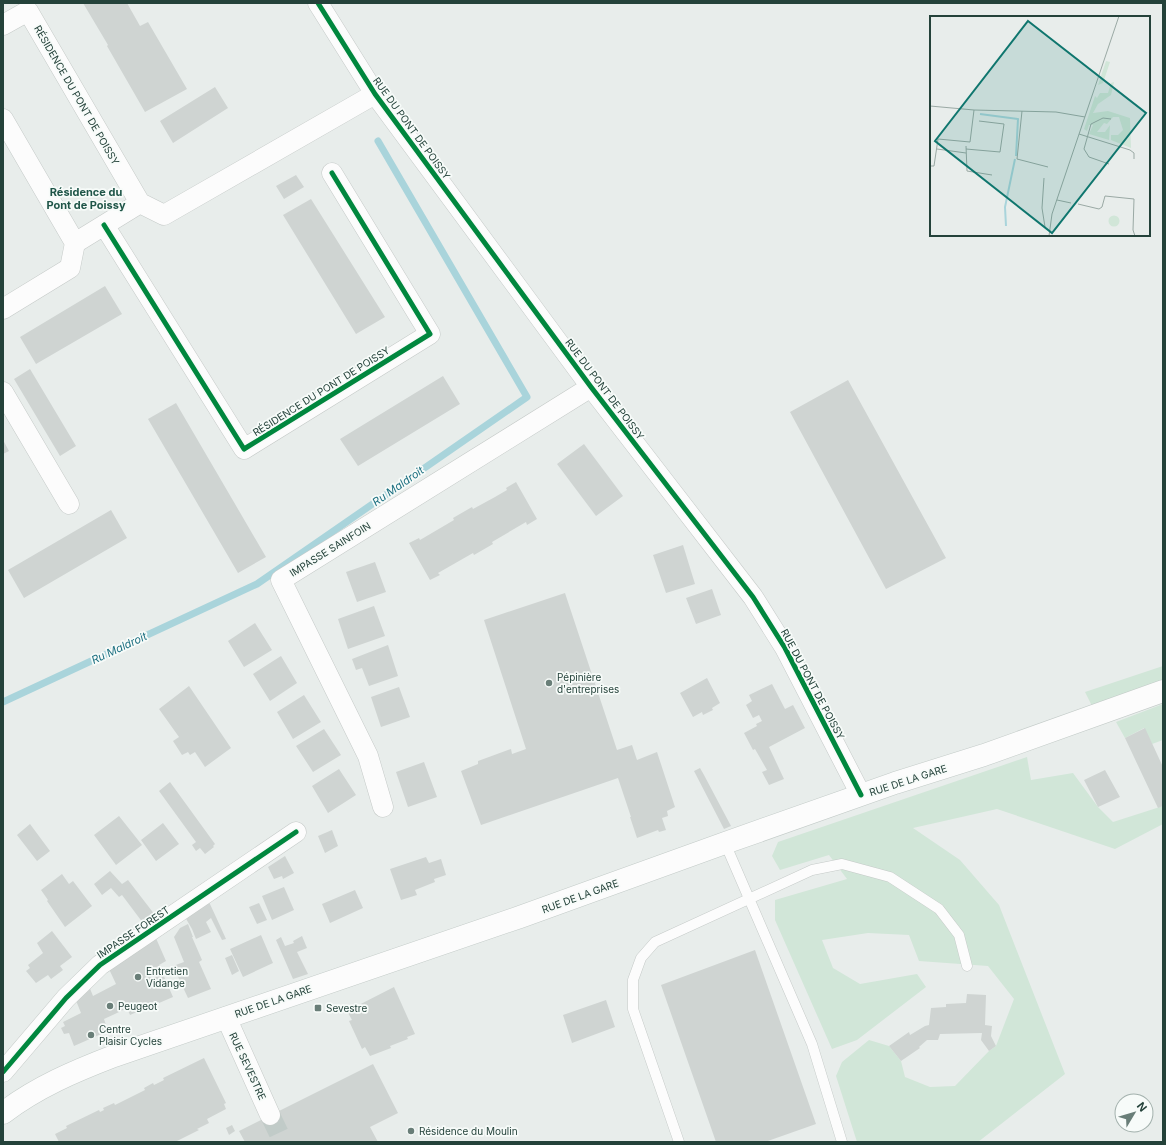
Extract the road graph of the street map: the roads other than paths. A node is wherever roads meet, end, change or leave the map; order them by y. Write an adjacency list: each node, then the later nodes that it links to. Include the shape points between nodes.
1 (318, 3): 3 (street, RUE DU PONT DE POISSY)
2 (3, 25): 6 (street, RÉSIDENCE DU PONT DE POISSY, via 28,11)
3 (375, 94): 6 (street, via 164,215); 10 (street, RUE DU PONT DE POISSY)
4 (3, 119): 8 (street)
5 (332, 173): 7 (street, RÉSIDENCE DU PONT DE POISSY, via 430,334 244,449)
6 (140, 203): 7 (street)
7 (104, 225): 8 (street)
8 (75, 243): 9 (street, via 70,268)
9 (3, 309)
10 (591, 387): 14 (street, RUE DU PONT DE POISSY, via 753,597 785,648); 15 (street, IMPASSE SAINFOIN, via 281,580 368,756)
11 (3, 392): 12 (street)
12 (69, 504)
13 (1163, 691): 14 (main road, RUE DE LA GARE)
14 (861, 795): 17 (main road, RUE DE LA GARE)
15 (383, 807)
16 (296, 832): 21 (street, IMPASSE FOREST, via 100,965 66,998)
17 (725, 842): 18 (lane); 20 (main road, RUE DE LA GARE, via 520,917)
18 (749, 899): 19 (lane, via 812,870 842,864 890,877 939,909 959,935); 24 (lane, via 655,942 641,958 633,980 633,1009); 25 (lane, via 812,1044)
19 (967, 966)
20 (226, 1018): 22 (main road, RUE DE LA GARE, via 97,1062 54,1081 21,1099); 23 (street, RUE SEVESTRE)
21 (3, 1072)
22 (3, 1113)
23 (270, 1115)
24 (679, 1142)
25 (842, 1142)

